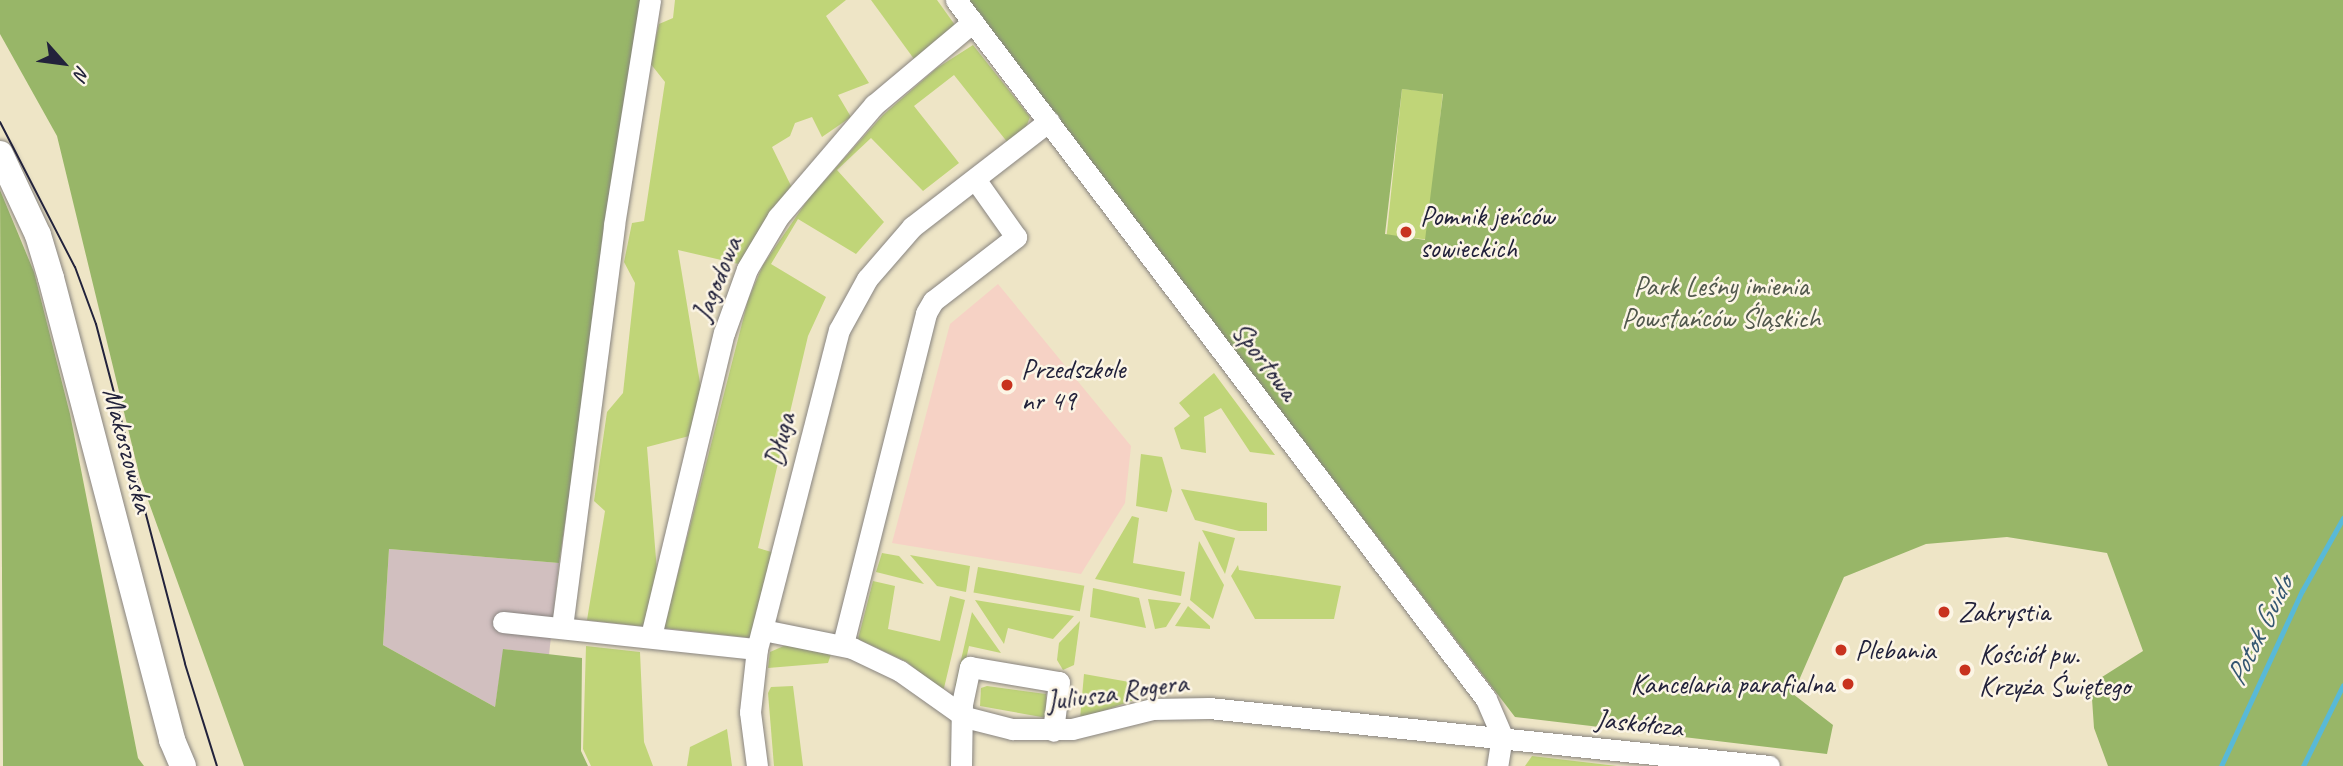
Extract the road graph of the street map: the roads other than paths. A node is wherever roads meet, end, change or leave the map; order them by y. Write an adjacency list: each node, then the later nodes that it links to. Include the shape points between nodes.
1 (650, 0): 8 (street, via 614,225)
2 (956, 0): 3 (street, Sportowa)
3 (974, 22): 4 (street, Sportowa); 9 (street, Jagodowa, via 874,105 778,218 747,269 724,332)
4 (1049, 121): 6 (street, Długa); 14 (street, Sportowa, via 1486,699)
5 (0, 154): 15 (main road, Makoszowska, via 38,235 51,278 172,740)
6 (975, 179): 10 (street, Długa, via 896,244 867,279 838,330); 11 (street, via 1016,237 933,300 926,313)
7 (503, 622): 8 (street, Juliusza Rogera)
8 (562, 627): 9 (street, Juliusza Rogera)
9 (651, 636): 10 (street, Juliusza Rogera)
10 (760, 640): 11 (street, Juliusza Rogera); 16 (street, Długa, via 750,712)
11 (843, 644): 12 (street, Juliusza Rogera, via 900,671)
12 (964, 717): 13 (street, Juliusza Rogera, via 1012,729); 13 (street, via 962,704 970,667 1059,682); 17 (street)
13 (1054, 731): 14 (street, Juliusza Rogera, via 1181,707)
14 (1502, 736): 18 (street); 19 (street, Jaskółcza)
15 (183, 766)
16 (757, 766)
17 (961, 766)
18 (1497, 766)
19 (1769, 766)

